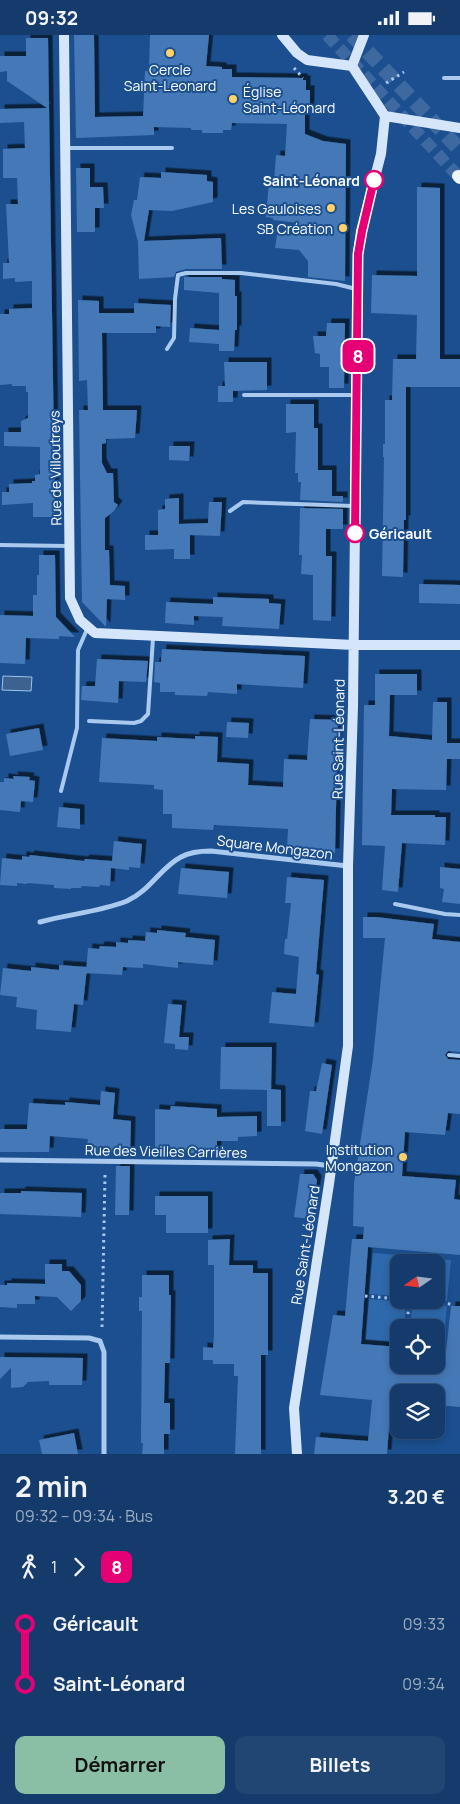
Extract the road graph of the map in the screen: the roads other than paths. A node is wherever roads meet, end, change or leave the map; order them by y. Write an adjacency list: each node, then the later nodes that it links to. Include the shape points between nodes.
1 (64, 35): 9 (street, Rue de Villoutreys)
2 (282, 35): 4 (street, via 307,60)
3 (364, 35): 4 (street)
4 (352, 66): 7 (street)
5 (444, 78): 6 (lane)
6 (460, 78)
7 (386, 116): 8 (street); 11 (street, Rue Saint-Léonard, via 381,154 360,242)
8 (460, 128)
9 (66, 148): 10 (lane); 18 (street, Rue de Villoutreys)
10 (172, 148)
11 (358, 289): 12 (lane, via 241,273 178,275 174,338); 14 (street, Rue Saint-Léonard)
12 (167, 349)
13 (244, 395): 14 (lane)
14 (358, 395): 15 (street, Rue Saint-Léonard)
15 (356, 506): 16 (lane, via 244,502); 21 (street, Rue Saint-Léonard)
16 (230, 511)
17 (0, 545): 18 (lane)
18 (70, 546): 19 (street, Rue de Villoutreys, via 70,598 80,620)
19 (88, 627): 20 (street, via 95,633); 24 (lane, via 78,650 77,727)
20 (153, 635): 21 (street); 23 (lane, via 148,714 134,723)
21 (354, 645): 22 (street); 25 (street, Rue Saint-Léonard)
22 (460, 645)
23 (89, 721)
24 (61, 791)
25 (348, 866): 28 (street, Square Mongazon, via 200,851 181,857 142,893 128,900 101,910); 32 (street, Rue Saint-Léonard, via 348,1045)
26 (395, 904): 27 (lane)
27 (460, 915)
28 (40, 922)
29 (448, 1055): 30 (lane)
30 (460, 1056)
31 (0, 1160): 32 (street, Rue des Vieilles Carrières)
32 (331, 1166): 35 (street, Rue Saint-Léonard, via 294,1408)
33 (0, 1337): 34 (street, via 89,1337 100,1341 104,1352)
34 (104, 1454)
35 (297, 1454)

